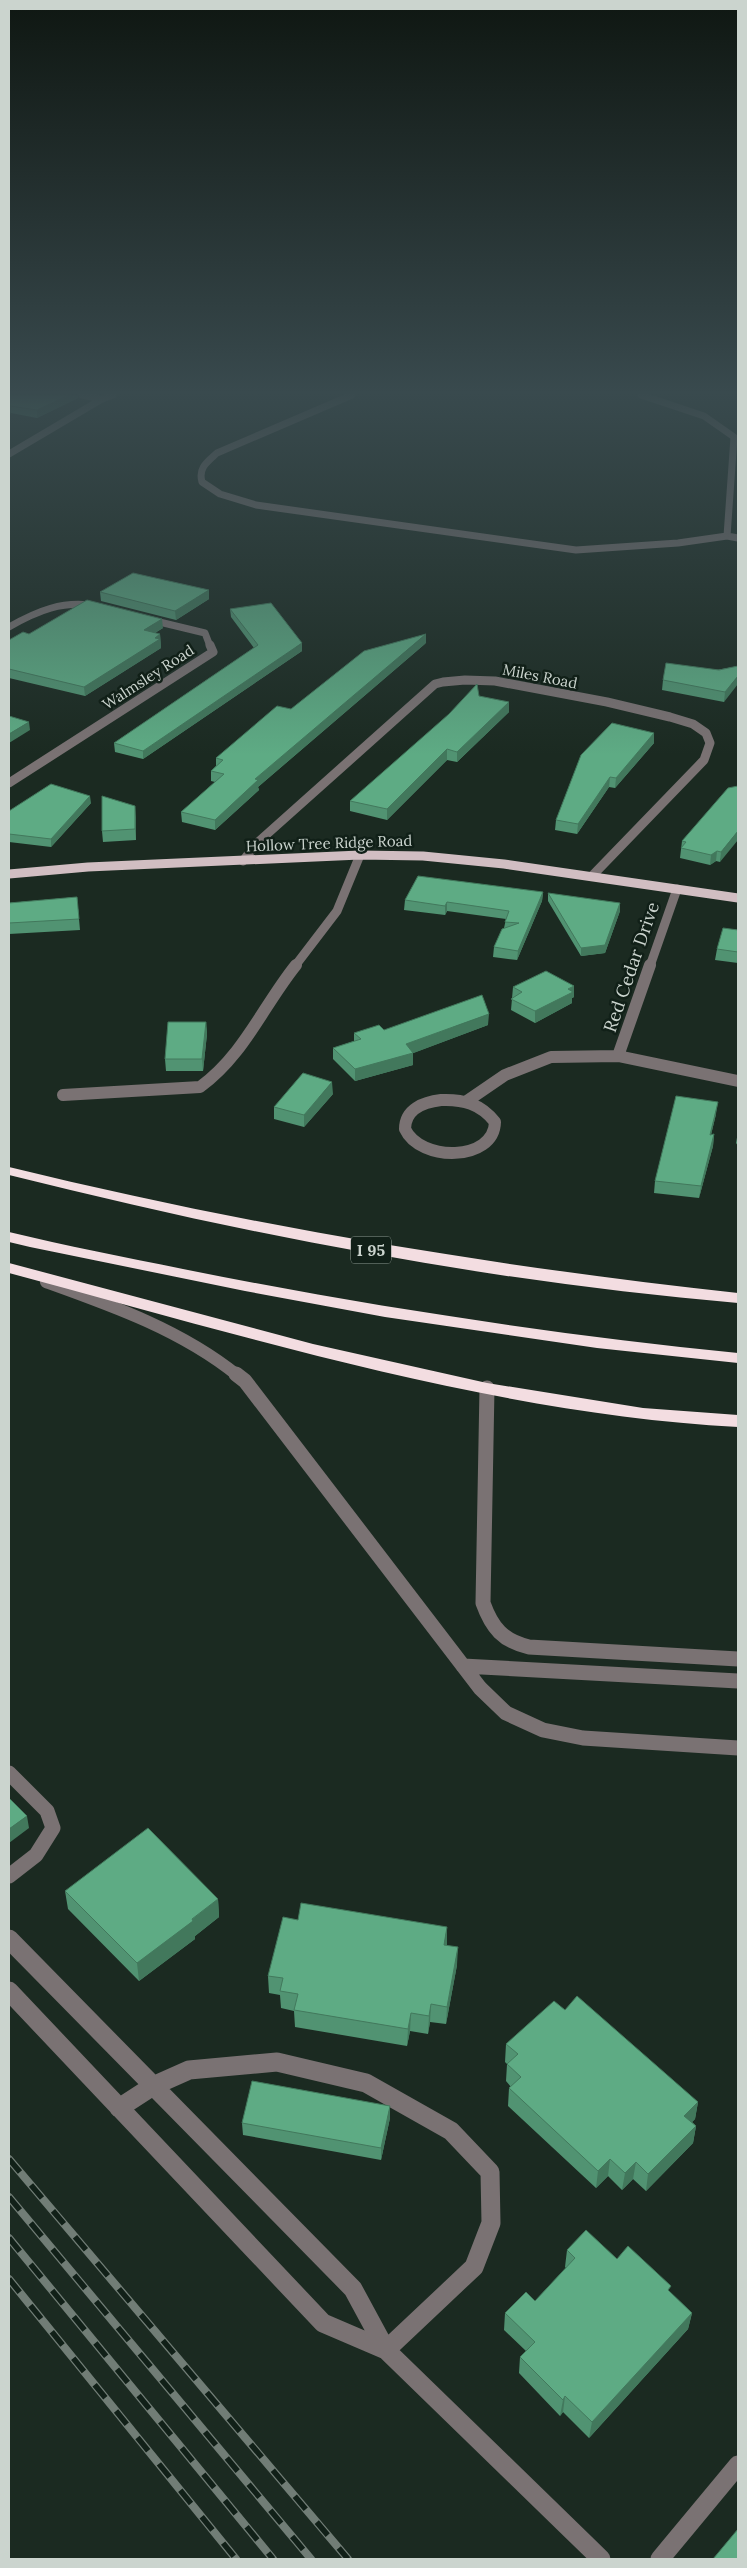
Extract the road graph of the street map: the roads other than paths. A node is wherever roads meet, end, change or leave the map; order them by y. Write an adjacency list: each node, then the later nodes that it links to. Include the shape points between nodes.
1 (326, 515): 3 (street, via 576,550)
2 (728, 515): 3 (street)
3 (727, 536): 4 (street)
4 (738, 538)
5 (104, 608): 7 (street, via 85,603 43,608)
6 (141, 617): 8 (street, Walmsley Road, via 205,633 214,652)
7 (9, 627)
8 (9, 783)
9 (360, 855): 10 (main road, Hollow Tree Ridge Road); 12 (main road, Hollow Tree Ridge Road, via 423,856); 17 (street, via 334,917 288,976 237,1053 216,1077 200,1087)
10 (243, 861): 11 (main road, Hollow Tree Ridge Road, via 88,867); 12 (street, Miles Road, via 256,844 435,684 472,679 657,712 688,722 705,732 710,743 704,760)
11 (9, 874)
12 (592, 876): 13 (main road, Hollow Tree Ridge Road)
13 (677, 889): 14 (main road, Hollow Tree Ridge Road); 15 (street, Red Cedar Drive)
14 (738, 898)
15 (618, 1056): 16 (street, Red Cedar Drive); 18 (street, Red Cedar Drive, via 551,1057 505,1075)
16 (738, 1081)
17 (63, 1095)
18 (467, 1101): 18 (street, via 492,1114 496,1129 488,1143 459,1153 442,1153 425,1149 405,1132 404,1122 419,1105 433,1100)
19 (9, 1171): 22 (highway, I 95, via 159,1208 342,1245 536,1275)
20 (9, 1237): 23 (highway, via 68,1252 359,1308 564,1339)
21 (9, 1268): 24 (highway, via 312,1349); 27 (street, via 124,1310 172,1332 206,1351 245,1381)
22 (738, 1298)
23 (738, 1358)
24 (488, 1388): 25 (highway, via 643,1414); 26 (street, via 483,1602 494,1630 505,1640 529,1647)
25 (738, 1421)
26 (738, 1659)
27 (463, 1666): 28 (street); 29 (street, via 492,1702 506,1713 543,1730 584,1738)
28 (738, 1681)
29 (738, 1748)
30 (9, 1773): 31 (street, via 47,1811 53,1828 36,1854)
31 (9, 1876)
32 (9, 1939): 34 (street)
33 (9, 1991): 35 (street)
34 (153, 2086): 35 (street); 36 (street, via 354,2289); 36 (street, via 189,2070 277,2062 366,2083 452,2131 490,2172 491,2223 474,2267)
35 (119, 2108): 36 (street, via 323,2323)
36 (386, 2350): 38 (street)
37 (738, 2465): 39 (street)
38 (601, 2559)
39 (660, 2559)

